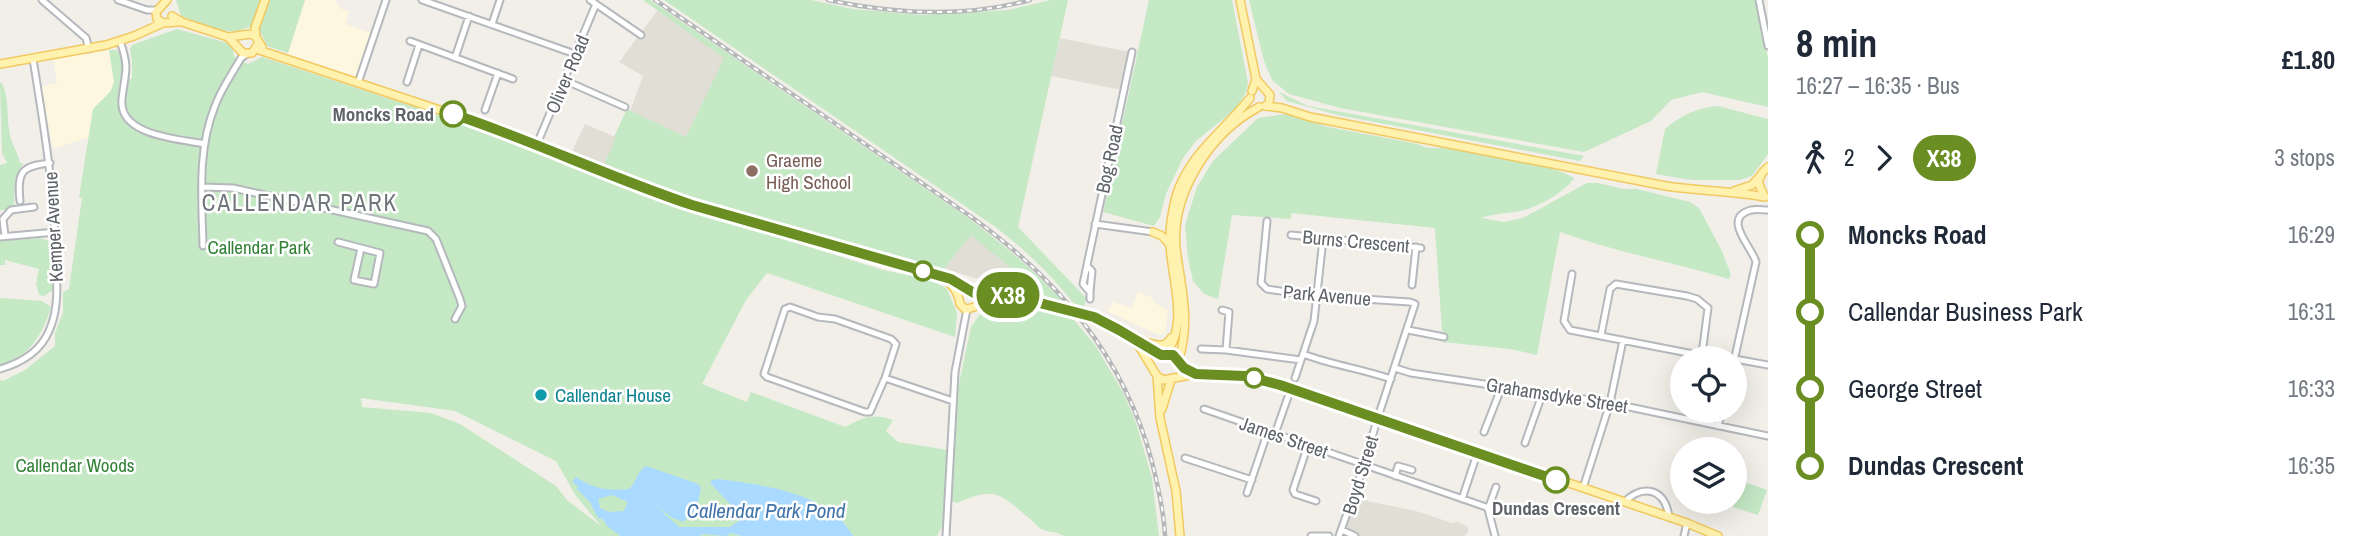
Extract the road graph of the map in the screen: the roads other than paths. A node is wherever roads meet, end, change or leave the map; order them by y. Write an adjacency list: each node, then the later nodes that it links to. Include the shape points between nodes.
1 (42, 0): 23 (street, via 86,38)
2 (118, 0): 13 (street)
3 (265, 0): 18 (main road)
4 (386, 0): 35 (street)
5 (422, 0): 12 (street)
6 (450, 0): 12 (street)
7 (500, 0): 15 (street)
8 (590, 0): 11 (street)
9 (1240, 0): 32 (main road)
10 (1759, 0): 22 (street)
11 (596, 4): 16 (street); 26 (street, Oliver Road)
12 (447, 9): 14 (street)
13 (163, 14): 17 (main road); 19 (main road)
14 (469, 16): 15 (street); 27 (street)
15 (492, 24): 26 (street)
16 (641, 36)
17 (228, 37): 18 (main road); 24 (main road)
18 (253, 38): 24 (main road); 24 (main road); 35 (main road, via 268,52)
19 (120, 41): 23 (main road); 41 (street, via 128,69 122,107 129,121 140,130)
20 (410, 41): 21 (street)
21 (419, 45): 27 (street); 34 (street)
22 (1768, 46)
23 (89, 49): 28 (main road)
24 (242, 52): 41 (street, via 215,106)
25 (1132, 52): 53 (street, Bog Road)
26 (575, 54): 33 (street, Oliver Road)
27 (455, 58): 30 (street)
28 (33, 59): 29 (main road); 43 (street, Kemper Avenue)
29 (0, 63)
30 (498, 73): 31 (street); 40 (street)
31 (513, 79)
32 (1256, 79): 36 (main road); 37 (main road)
33 (564, 80): 39 (street); 42 (street, Oliver Road)
34 (407, 82)
35 (358, 83): 42 (main road)
36 (1263, 88): 37 (main road); 38 (main road, via 1269,92)
37 (1251, 95): 38 (main road, via 1253,104); 54 (main road, via 1193,161 1179,189)
38 (1265, 104): 47 (main road, via 1310,117 1666,186); 88 (main road, via 1225,134 1202,159 1182,199 1176,225 1186,310)
39 (625, 107)
40 (485, 110)
41 (205, 144): 46 (street)
42 (537, 144): 65 (main road, via 661,195)
43 (50, 163): 49 (street, via 26,168 19,179); 55 (street, Kemper Avenue)
44 (1768, 167): 45 (main road)
45 (1760, 176): 47 (main road, via 1752,185); 48 (main road, via 1759,187)
46 (202, 187): 61 (street); 76 (street, via 233,188 428,231 436,239 460,299 462,306)
47 (1734, 191): 48 (main road)
48 (1766, 197)
49 (20, 201)
50 (34, 206): 58 (street, via 11,210 3,219)
51 (1768, 210): 83 (street, via 1749,211 1738,223 1756,262)
52 (1267, 221): 69 (street, Park Avenue, via 1261,283 1267,289)
53 (1095, 224): 56 (street); 71 (street, Bog Road, via 1083,284)
54 (1170, 224): 56 (main road); 62 (main road)
55 (56, 232): 58 (street); 93 (street, Kemper Avenue, via 57,302 50,329 28,357)
56 (1153, 232): 62 (main road)
57 (1291, 235): 59 (street, Burns Crescent)
58 (3, 237)
59 (1323, 239): 66 (street, Burns Crescent, via 1418,247); 69 (street)
60 (338, 242): 63 (street)
61 (203, 246)
62 (1170, 246): 84 (main road, via 1177,320)
63 (361, 248): 63 (street, via 354,280 374,284 380,253)
64 (1572, 274): 78 (street, via 1566,326)
65 (939, 275): 67 (main road); 70 (main road)
66 (1412, 285)
67 (972, 292): 68 (main road); 70 (main road); 73 (main road)
68 (1012, 296): 73 (main road); 79 (main road, via 1094,317)
69 (1317, 296): 72 (street, Park Avenue); 89 (street)
70 (960, 297): 74 (main road, via 961,306)
71 (1090, 299)
72 (1415, 304): 77 (street, Boyd Street)
73 (976, 305): 74 (main road)
74 (967, 309): 102 (street)
75 (1222, 310): 87 (street, via 1229,312)
76 (455, 319)
77 (1408, 330): 80 (street); 92 (street, Boyd Street)
78 (1601, 335): 81 (street); 82 (street, via 1610,289 1616,284 1698,299 1708,308)
79 (1131, 337): 84 (main road); 94 (main road)
80 (1444, 337)
81 (1623, 340): 85 (street); 103 (street)
82 (1703, 346)
83 (1738, 346)
84 (1167, 347): 88 (main road, via 1173,355); 94 (main road, via 1156,360)
85 (1670, 348)
86 (1201, 349): 87 (street)
87 (1226, 350): 89 (street)
88 (1181, 355): 95 (main road); 97 (main road, via 1180,372)
89 (1302, 357): 98 (street); 100 (street)
90 (1747, 362): 91 (street)
91 (1768, 365)
92 (1395, 368): 98 (street, Boyd Street); 99 (street, Grahamsdyke Street)
93 (0, 369)
94 (1156, 372): 97 (main road, via 1163,380); 105 (main road)
95 (1196, 374): 97 (main road); 100 (main road, via 1245,376)
96 (885, 378): 96 (street, via 873,409 865,412 767,377 764,372 785,309 835,319 891,339 896,344); 102 (street)
97 (1173, 379): 105 (main road)
98 (1391, 379): 106 (street, Boyd Street)
99 (1502, 386): 101 (street, Grahamsdyke Street); 109 (street)
100 (1290, 391): 106 (main road); 110 (street)
101 (1543, 392): 103 (street, Grahamsdyke Street); 112 (street)
102 (953, 401): 130 (street)
103 (1610, 403): 108 (street, Grahamsdyke Street); 121 (street)
104 (1204, 409): 110 (street, James Street)
105 (1160, 418): 131 (main road, via 1176,491)
106 (1377, 420): 114 (main road); 116 (street, Boyd Street)
107 (1719, 423): 108 (street)
108 (1718, 426): 111 (street, Grahamsdyke Street)
109 (1484, 432)
110 (1272, 433): 113 (street, James Street); 119 (street)
111 (1768, 436)
112 (1525, 443)
113 (1308, 445): 116 (street, James Street); 124 (street, via 1293,486 1295,494)
114 (1476, 455): 121 (main road); 123 (street)
115 (1185, 458): 119 (street)
116 (1364, 465): 118 (street, James Street); 129 (street, Boyd Street)
117 (1412, 470): 118 (street, via 1398,466)
118 (1395, 476): 123 (street, James Street)
119 (1252, 480): 122 (street)
120 (1496, 486): 126 (street)
121 (1583, 488): 125 (main road)
122 (1247, 493)
123 (1462, 499): 126 (street, James Street)
124 (1316, 501)
125 (1624, 502): 127 (main road); 127 (street, via 1639,492 1653,492 1664,500)
126 (1488, 509): 135 (street)
127 (1669, 517): 128 (main road)
128 (1687, 523): 136 (street); 137 (main road)
129 (1341, 533): 134 (street)
130 (946, 536)
131 (1180, 536)
132 (1311, 536): 133 (street)
133 (1329, 536)
134 (1355, 536)
135 (1496, 536)
136 (1684, 536)
137 (1718, 536)

